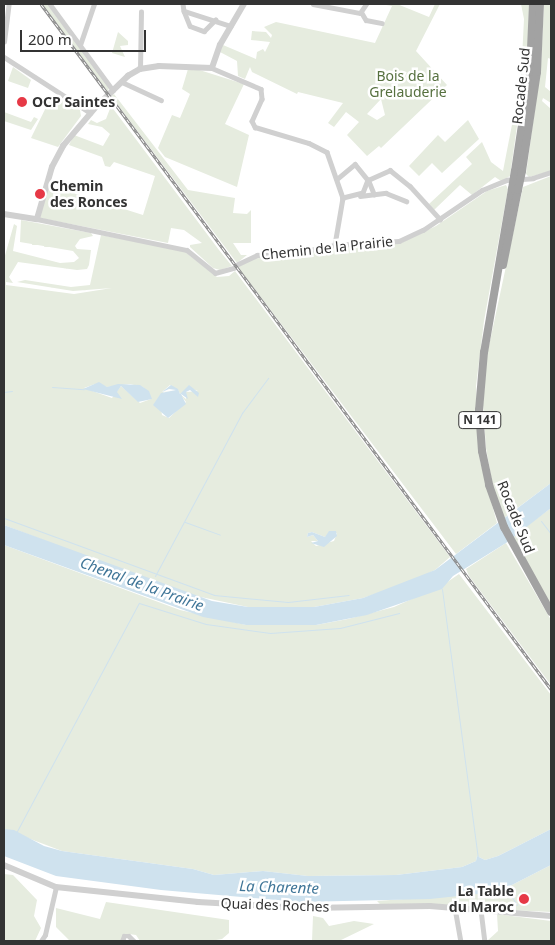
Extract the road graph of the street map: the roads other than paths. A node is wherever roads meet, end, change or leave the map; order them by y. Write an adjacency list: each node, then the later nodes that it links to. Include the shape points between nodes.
1 (10, 4): 16 (street)
2 (50, 4): 17 (street)
3 (94, 4): 17 (street)
4 (183, 4): 10 (street)
5 (244, 4): 15 (street)
6 (313, 4): 12 (street)
7 (366, 4): 12 (street)
8 (533, 4): 25 (highway, Rocade Sud / N 141, via 530,72)
9 (540, 4): 25 (highway, Rocade Sud / N 141, via 537,72)
10 (184, 11): 13 (street); 13 (street, via 190,26 204,31)
11 (140, 12): 20 (street)
12 (362, 13): 14 (street, via 366,20)
13 (215, 20): 15 (street)
14 (382, 23)
15 (231, 26): 19 (street)
16 (4, 42)
17 (80, 45): 22 (street)
18 (4, 56): 24 (street)
19 (212, 68): 20 (street, via 159,66); 27 (street, via 258,87 263,95 253,116 254,127 325,150)
20 (140, 70): 21 (street)
21 (122, 82): 22 (street); 23 (street)
22 (113, 90): 24 (street)
23 (161, 100)
24 (91, 113): 34 (street, via 63,146 52,167)
25 (518, 171): 39 (highway, Rocade Sud / N 141, bridge, via 486,335 480,419 484,466 495,505 514,550)
26 (551, 172): 35 (street, Chemin de la Prairie, via 533,178 507,180 482,190)
27 (337, 179): 28 (street, via 355,164); 31 (street)
28 (368, 180): 29 (street, via 366,190); 30 (street); 35 (street, via 390,170 410,186)
29 (356, 196): 30 (street); 31 (street)
30 (374, 196): 32 (street, via 386,193)
31 (343, 198): 36 (street)
32 (406, 201)
33 (4, 214): 34 (street)
34 (37, 219): 38 (street, via 187,250 215,273)
35 (440, 219): 36 (street, Chemin de la Prairie, via 399,241)
36 (335, 244): 37 (street, Chemin de la Prairie, via 292,253 253,256)
37 (238, 264)
38 (234, 268)
39 (551, 612)
40 (4, 865): 41 (street, Quai des Roches)
41 (56, 887): 42 (street, Quai des Roches, via 306,908); 45 (street)
42 (455, 908): 43 (street, Quai des Roches); 48 (street)
43 (481, 910): 44 (street, Quai des Roches); 49 (street)
44 (551, 916)
45 (41, 941)
46 (122, 941): 47 (street, via 124,936)
47 (134, 941)
48 (461, 941)
49 (485, 941)

